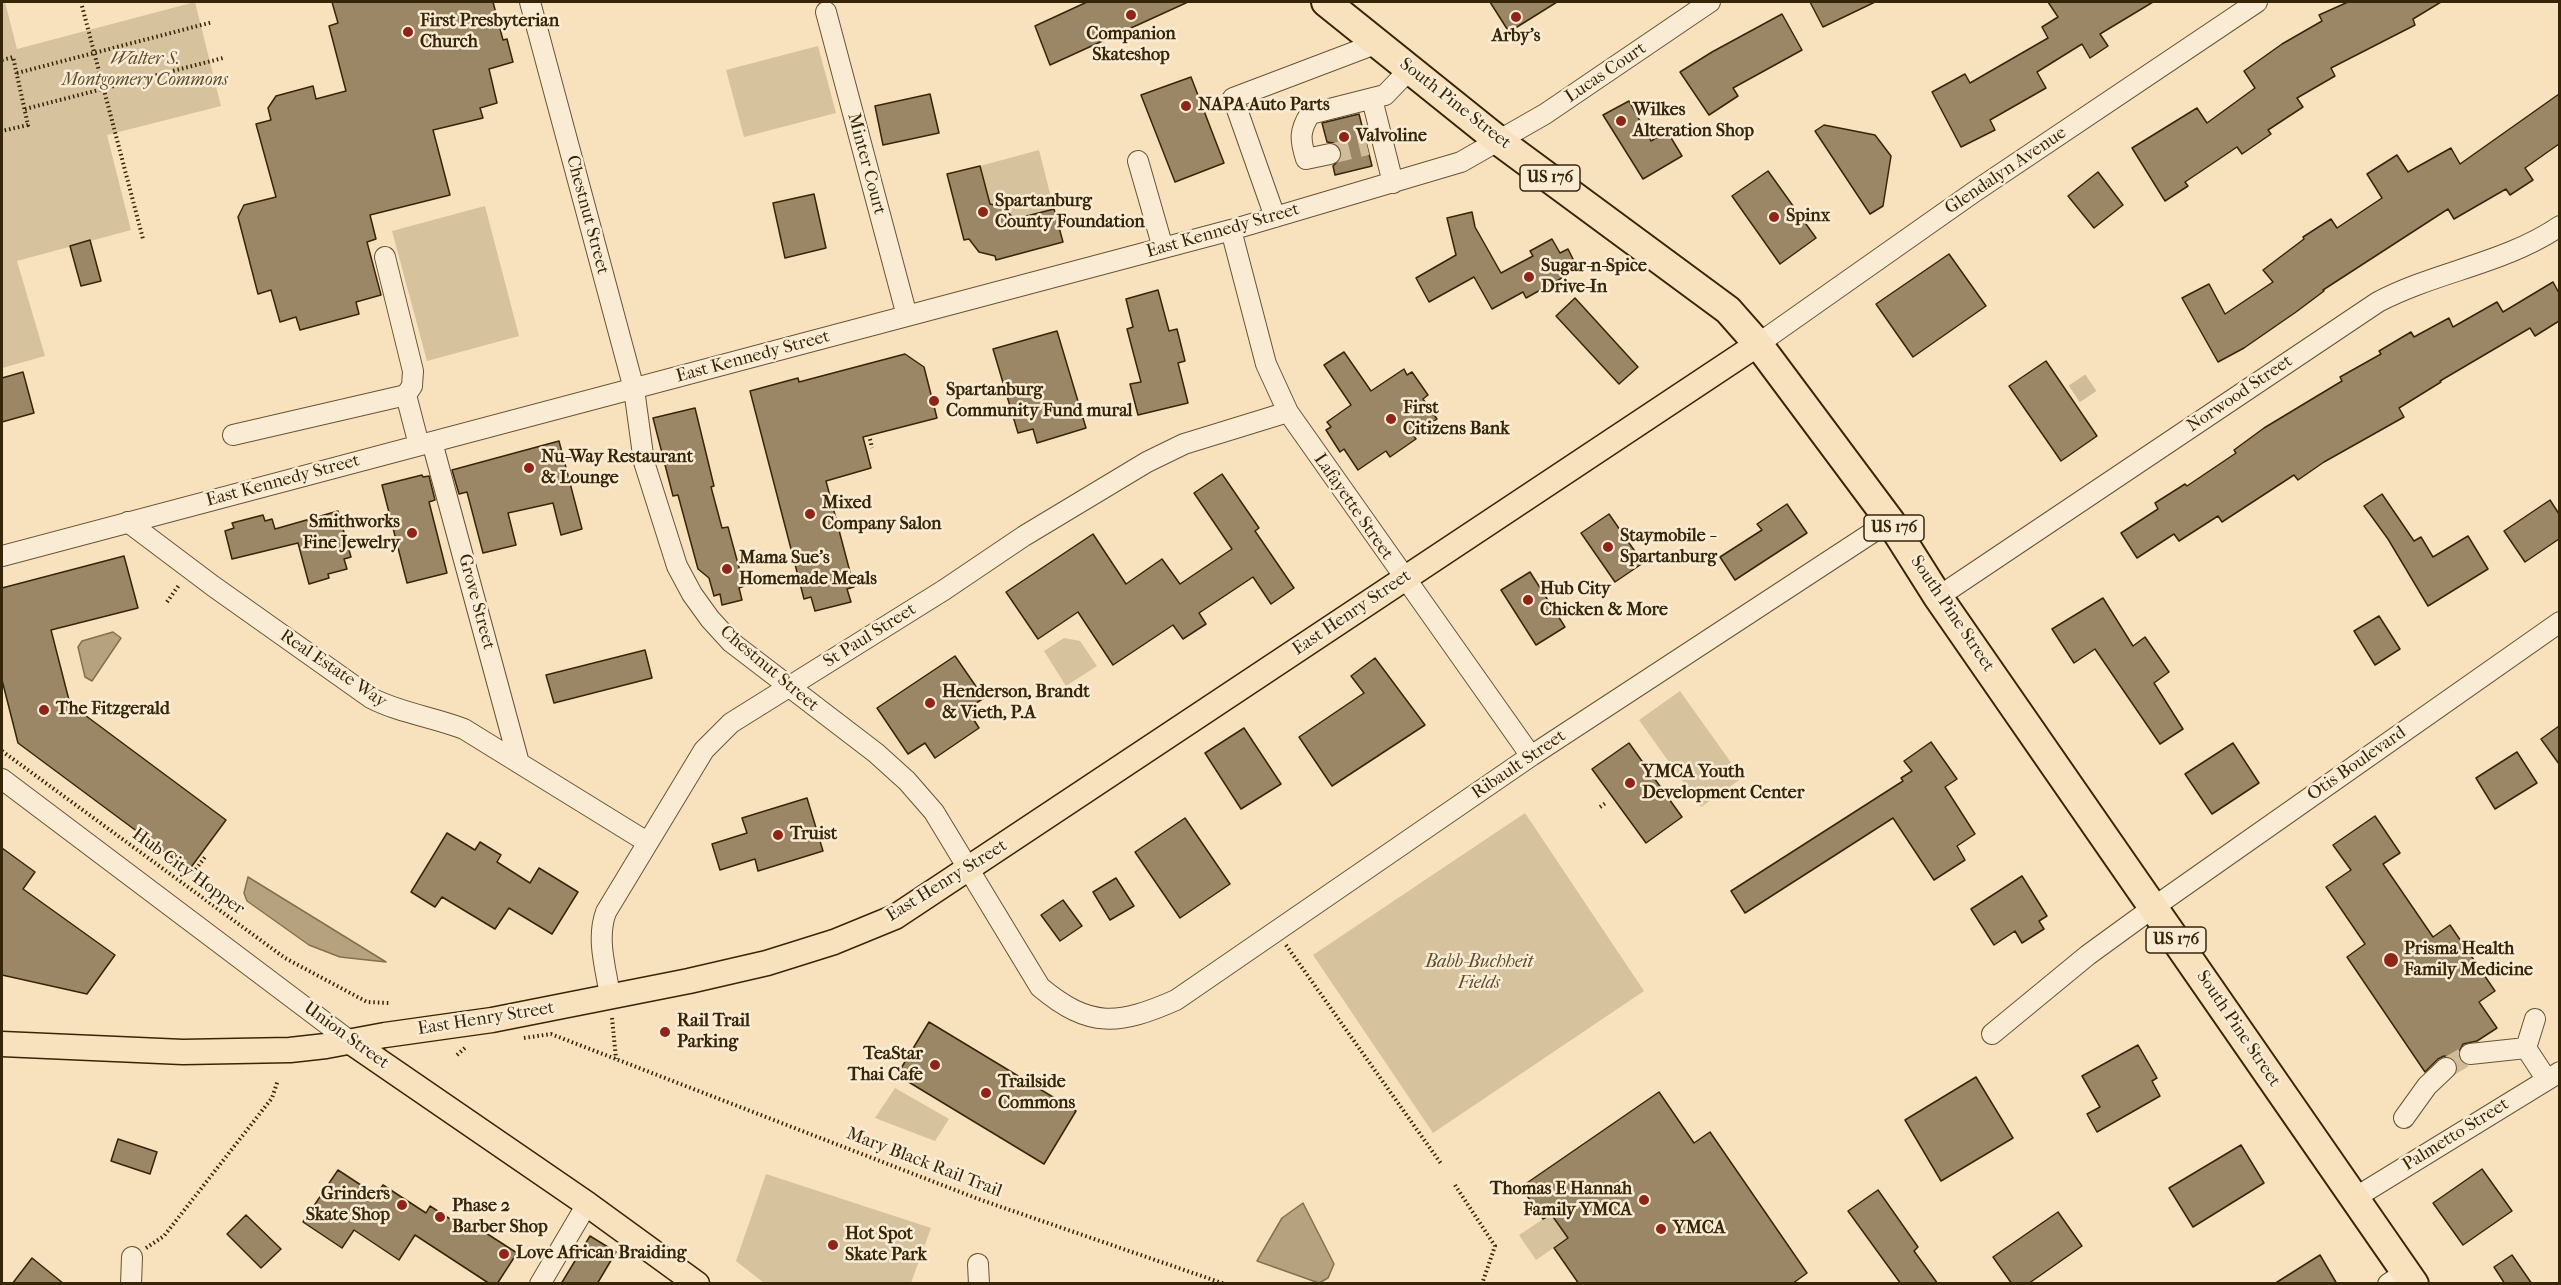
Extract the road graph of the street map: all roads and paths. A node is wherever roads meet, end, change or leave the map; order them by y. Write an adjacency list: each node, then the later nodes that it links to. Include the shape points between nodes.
1 (530, 2): 30 (street, Chestnut Street)
2 (1326, 2): 8 (highway, South Pine Street / US 176)
3 (1710, 2): 18 (street, Lucas Court)
4 (2257, 2): 29 (street, Glendalyn Avenue, via 1974,192)
5 (82, 6): 9 (path)
6 (826, 12): 28 (street, Minter Court)
7 (213, 22): 9 (path)
8 (1378, 44): 12 (highway, South Pine Street / US 176); 22 (street, via 1233,98)
9 (95, 53): 13 (path); 14 (path)
10 (224, 58): 14 (path)
11 (2, 60): 13 (path, via 13,57)
12 (1410, 69): 15 (street, via 1385,95); 18 (highway, South Pine Street / US 176)
13 (16, 73): 16 (path)
14 (105, 89): 16 (path); 25 (path)
15 (1372, 99): 19 (street, via 1310,114 1300,140 1306,159); 21 (street, via 1375,143)
16 (25, 109): 17 (path, via 28,125)
17 (2, 131)
18 (1499, 141): 21 (street, East Kennedy Street, via 1461,162); 29 (highway, South Pine Street / US 176, via 1728,310)
19 (1330, 154)
20 (1138, 160): 26 (street)
21 (1393, 183): 22 (street, East Kennedy Street)
22 (1275, 217): 24 (street, East Kennedy Street)
23 (2559, 226): 42 (street, Norwood Street, via 2506,256 2414,285 2378,302)
24 (1231, 230): 26 (street, East Kennedy Street); 32 (street, Lafayette Street, via 1266,364)
25 (143, 239)
26 (1163, 248): 28 (street, East Kennedy Street)
27 (385, 256): 31 (street, via 413,371 412,386)
28 (907, 316): 30 (street, East Kennedy Street)
29 (1758, 344): 37 (highway, South Pine Street / US 176); 40 (main road, East Henry Street)
30 (634, 389): 35 (street, East Kennedy Street); 45 (street, Chestnut Street, via 644,462 666,537 682,575 710,619 731,642)
31 (406, 395): 33 (street); 35 (street, Grove Street)
32 (1288, 412): 40 (street, Lafayette Street); 45 (street, St Paul Street, via 1184,444 1147,462 1024,536)
33 (233, 435)
34 (870, 439): 36 (path)
35 (426, 444): 38 (street, East Kennedy Street); 48 (street, Grove Street)
36 (872, 448)
37 (1890, 521): 42 (highway, South Pine Street / US 176); 47 (street, Ribault Street)
38 (128, 522): 39 (street, East Kennedy Street); 48 (street, Real Estate Way, via 371,698 464,729)
39 (2, 556)
40 (1405, 578): 47 (street, Lafayette Street); 54 (main road, East Henry Street)
41 (182, 582): 43 (path)
42 (1938, 597): 56 (highway, South Pine Street / US 176)
43 (167, 602)
44 (2559, 622): 56 (street, Otis Boulevard)
45 (789, 688): 52 (street, St Paul Street, via 731,723 704,750); 54 (street, Chestnut Street, via 907,781 934,812)
46 (2, 751): 59 (path, Hub City Hopper, via 285,958 367,1002)
47 (1531, 756): 60 (street, Ribault Street, via 1176,1000)
48 (519, 763): 52 (street, Real Estate Way)
49 (2, 779): 64 (street, Union Street)
50 (1607, 802): 51 (path)
51 (1600, 807)
52 (647, 842): 58 (street, St Paul Street, via 601,924)
53 (205, 857): 55 (path)
54 (969, 868): 58 (main road, East Henry Street, via 895,916 834,942 767,963); 60 (street, Chestnut Street, via 1040,987 1060,1004 1096,1018 1116,1019)
55 (193, 873)
56 (2154, 907): 63 (street, Otis Boulevard); 75 (highway, South Pine Street / US 176)
57 (1286, 945): 73 (path)
58 (610, 996): 64 (main road, East Henry Street, via 492,1020); 68 (path)
59 (389, 1003)
60 (1151, 1011)
61 (2535, 1019): 66 (street)
62 (550, 1034): 68 (path, Mary Black Rail Trail)
63 (1992, 1034)
64 (351, 1041): 65 (main road, East Henry Street, via 290,1050 183,1052); 76 (main road, Union Street)
65 (2, 1044)
66 (2526, 1048): 67 (street); 70 (street)
67 (2470, 1054)
68 (616, 1059): 84 (path, Mary Black Rail Trail, via 981,1200)
69 (2446, 1068): 72 (street)
70 (2553, 1076): 75 (street, Palmetto Street)
71 (278, 1080): 77 (path, via 272,1098 164,1236)
72 (2404, 1118)
73 (1442, 1165)
74 (1455, 1185): 85 (path, via 1495,1246)
75 (2353, 1199): 79 (highway, South Pine Street / US 176)
76 (587, 1204): 81 (street); 82 (main road, Union Street)
77 (132, 1257): 80 (street)
78 (978, 1264): 83 (street)
79 (2402, 1280)
80 (131, 1284)
81 (540, 1284)
82 (697, 1284)
83 (979, 1284)
84 (1225, 1284)
85 (1482, 1284)

